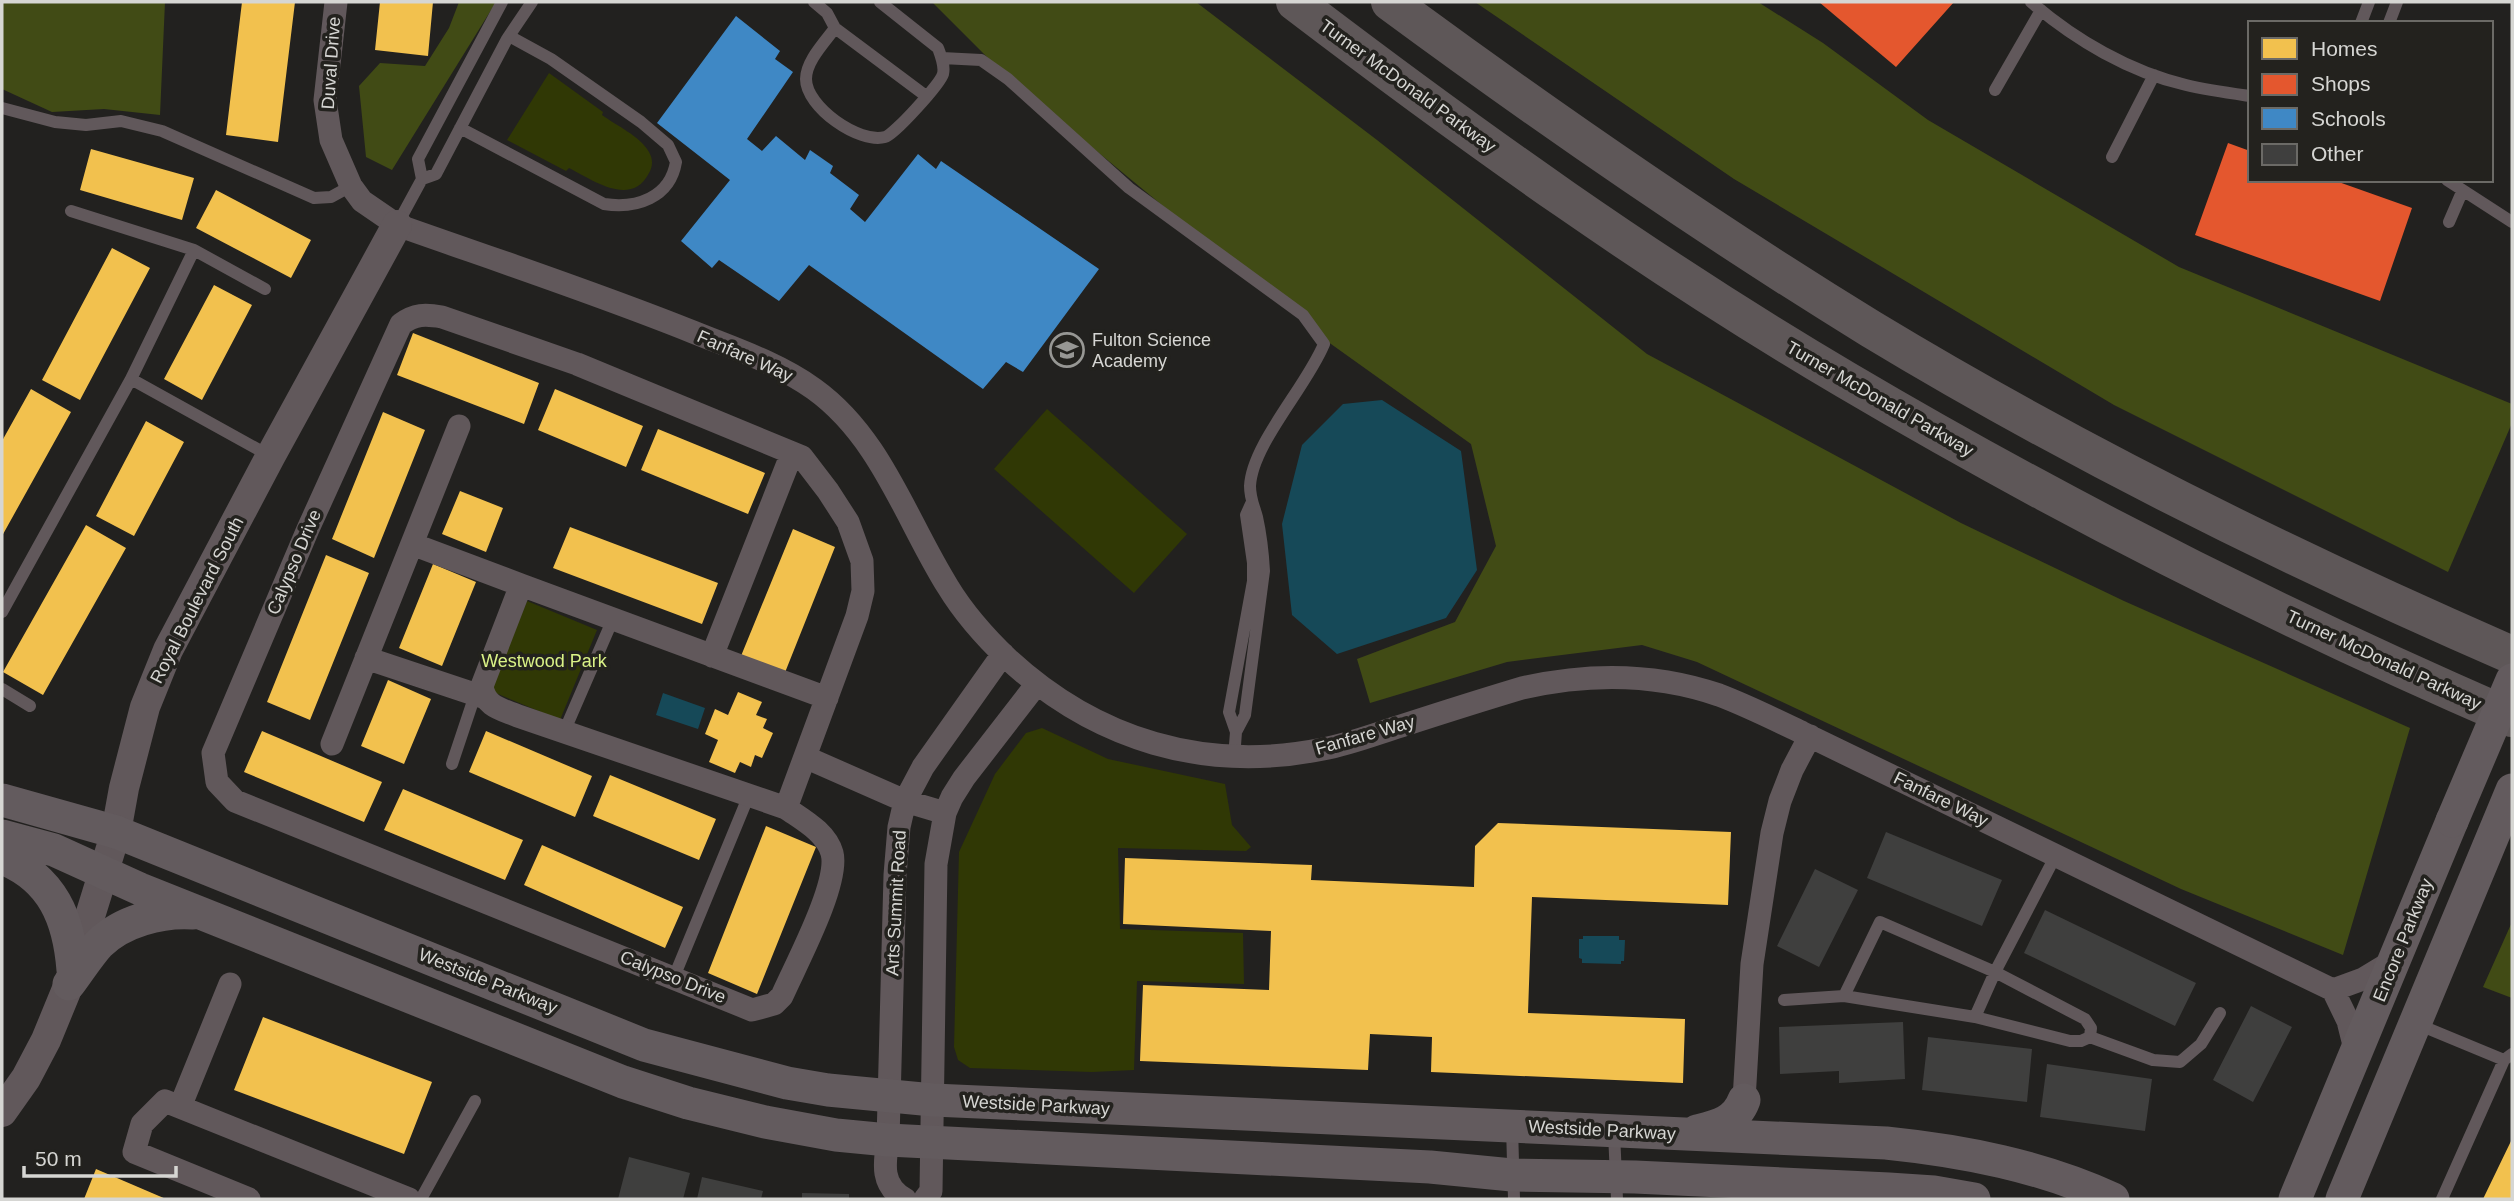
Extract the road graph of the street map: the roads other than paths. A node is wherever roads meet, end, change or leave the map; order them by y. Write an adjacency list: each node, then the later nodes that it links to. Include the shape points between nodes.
1 (336, 2): 25 (street, Duval Drive, via 325,100 331,140)
2 (502, 2): 23 (lane, via 418,159)
3 (532, 2): 14 (lane)
4 (814, 2): 13 (lane)
5 (880, 2): 15 (lane, via 938,48)
6 (1295, 2): 51 (highway, Turner McDonald Parkway, via 1558,195 1844,379 2132,539)
7 (1390, 2): 42 (highway, via 1590,147 1874,330 2172,494 2362,588)
8 (2370, 2): 11 (lane)
9 (2397, 2): 12 (lane)
10 (2036, 6): 16 (lane, via 2074,35); 17 (lane)
11 (2362, 21)
12 (2390, 21)
13 (835, 28): 18 (lane); 18 (lane, via 812,59 806,79 809,94 825,112 861,136 886,137 900,128)
14 (509, 36): 21 (lane); 21 (lane, via 551,59 668,145 676,162 670,178 658,193 639,203 604,204)
15 (942, 58): 18 (lane, via 943,74); 56 (lane, via 981,60 1008,79 1129,188 1303,315 1324,344 1316,365 1263,445 1250,484 1264,571 1245,715 1236,732)
16 (2154, 75): 19 (lane); 22 (lane)
17 (1995, 90)
18 (926, 96)
19 (2248, 96)
20 (2, 108): 25 (lane, via 55,122 121,121 162,131 314,198 331,197)
21 (460, 128): 23 (lane, via 436,174)
22 (2112, 157)
23 (422, 179): 30 (lane)
24 (2450, 182): 26 (lane)
25 (351, 186): 30 (street, Duval Drive, via 362,201)
26 (2462, 192): 28 (lane); 29 (lane)
27 (71, 211): 31 (lane)
28 (2449, 222)
29 (2512, 222)
30 (397, 225): 36 (street, Royal Boulevard South); 41 (street, Fanfare Way, via 656,317 779,367 815,390 847,417 879,461 959,606)
31 (194, 250): 32 (lane); 33 (lane)
32 (265, 289)
33 (131, 379): 36 (lane); 39 (lane)
34 (459, 426): 37 (street)
35 (792, 453): 43 (street); 49 (street, Calypso Drive, via 802,457 848,522 862,561 863,592 857,616); 73 (street, Calypso Drive, via 577,364 442,317 413,316 401,324 213,753 217,782 235,801)
36 (270, 457): 64 (street, Royal Boulevard South, via 154,682)
37 (412, 544): 38 (street); 44 (street)
38 (521, 585): 40 (street); 48 (street)
39 (2, 612)
40 (612, 619): 43 (street); 52 (lane)
41 (1003, 654): 46 (street, Fanfare Way); 61 (street, Arts Summit Road, via 923,767)
42 (2512, 655)
43 (712, 656): 49 (street)
44 (366, 658): 48 (street); 54 (street)
45 (2512, 680): 70 (main road, Encore Parkway, bridge)
46 (1036, 685): 56 (street, Fanfare Way, via 1125,734 1189,752); 63 (street, via 964,778)
47 (2, 690): 50 (lane)
48 (479, 696): 52 (street); 57 (lane)
49 (827, 698): 55 (street, Calypso Drive)
50 (30, 706)
51 (2512, 718)
52 (564, 732): 59 (street)
53 (1810, 736): 56 (street, Fanfare Way, via 1719,695 1686,686 1581,678 1522,688 1326,748); 66 (street, Fanfare Way); 86 (street, via 1792,770 1772,832 1752,964)
54 (332, 744)
55 (805, 757): 61 (street); 62 (street, Calypso Drive)
56 (1234, 758)
57 (452, 764)
58 (2512, 790): 80 (main road)
59 (749, 795): 62 (street); 73 (lane)
60 (2, 800): 64 (main road, Westside Parkway)
61 (905, 801): 63 (street); 84 (street, Arts Summit Road, via 895,851)
62 (786, 808): 73 (street, Calypso Drive, via 822,834 833,862 825,900 782,996 774,1004 752,1010)
63 (945, 813): 85 (street, via 936,864)
64 (116, 832): 68 (street, Royal Boulevard South); 84 (main road, Westside Parkway, via 644,1045 787,1083)
65 (2, 836): 68 (main road, via 54,850)
66 (2056, 855): 71 (lane); 75 (street, Fanfare Way)
67 (2, 858): 72 (main road, via 34,875 52,896 68,928)
68 (104, 873): 69 (main road); 72 (street, Royal Boulevard South)
69 (202, 914): 72 (main road, via 161,915 117,930); 94 (main road, via 658,1094 799,1129)
70 (2396, 959): 75 (street); 82 (main road, Encore Parkway)
71 (1995, 972): 76 (lane, via 1880,922); 79 (lane); 81 (lane, via 2085,1019)
72 (71, 977): 89 (street, Royal Boulevard South, via 46,1040)
73 (674, 977)
74 (230, 984): 88 (street)
75 (2333, 990): 82 (street, via 2354,1037)
76 (1844, 996): 77 (lane); 79 (lane)
77 (1784, 1000)
78 (2220, 1013): 81 (lane, via 2201,1044 2180,1062 2153,1060)
79 (1975, 1017): 81 (lane, via 2070,1041)
80 (2416, 1024): 83 (lane); 107 (main road)
81 (2090, 1037)
82 (2356, 1053): 99 (main road, Encore Parkway)
83 (2508, 1057): 108 (lane)
84 (890, 1096): 85 (main road, Westside Parkway); 94 (street, Arts Summit Road)
85 (933, 1100): 90 (main road, Westside Parkway); 95 (street)
86 (1744, 1100): 92 (main road, via 1732,1119); 93 (main road, via 1762,1125)
87 (475, 1101): 102 (lane)
88 (180, 1107): 98 (street, via 165,1101 142,1124 134,1152); 101 (street)
89 (2, 1112)
90 (1512, 1126): 91 (main road, Westside Parkway); 96 (lane)
91 (1614, 1131): 92 (main road, Westside Parkway); 97 (lane)
92 (1676, 1134): 93 (main road, Westside Parkway)
93 (1781, 1139): 106 (main road, Westside Parkway, via 1964,1152 2031,1169)
94 (888, 1140): 95 (main road); 103 (street, Arts Summit Road, via 886,1180)
95 (932, 1144): 96 (main road, via 1430,1167); 104 (street, via 931,1191)
96 (1513, 1187): 97 (main road)
97 (1617, 1188): 105 (main road, via 1911,1190)
98 (214, 1192): 100 (street)
99 (2294, 1195)
100 (249, 1199)
101 (409, 1199)
102 (421, 1199)
103 (905, 1199)
104 (925, 1199)
105 (1973, 1199)
106 (2113, 1199)
107 (2342, 1199)
108 (2442, 1199)

